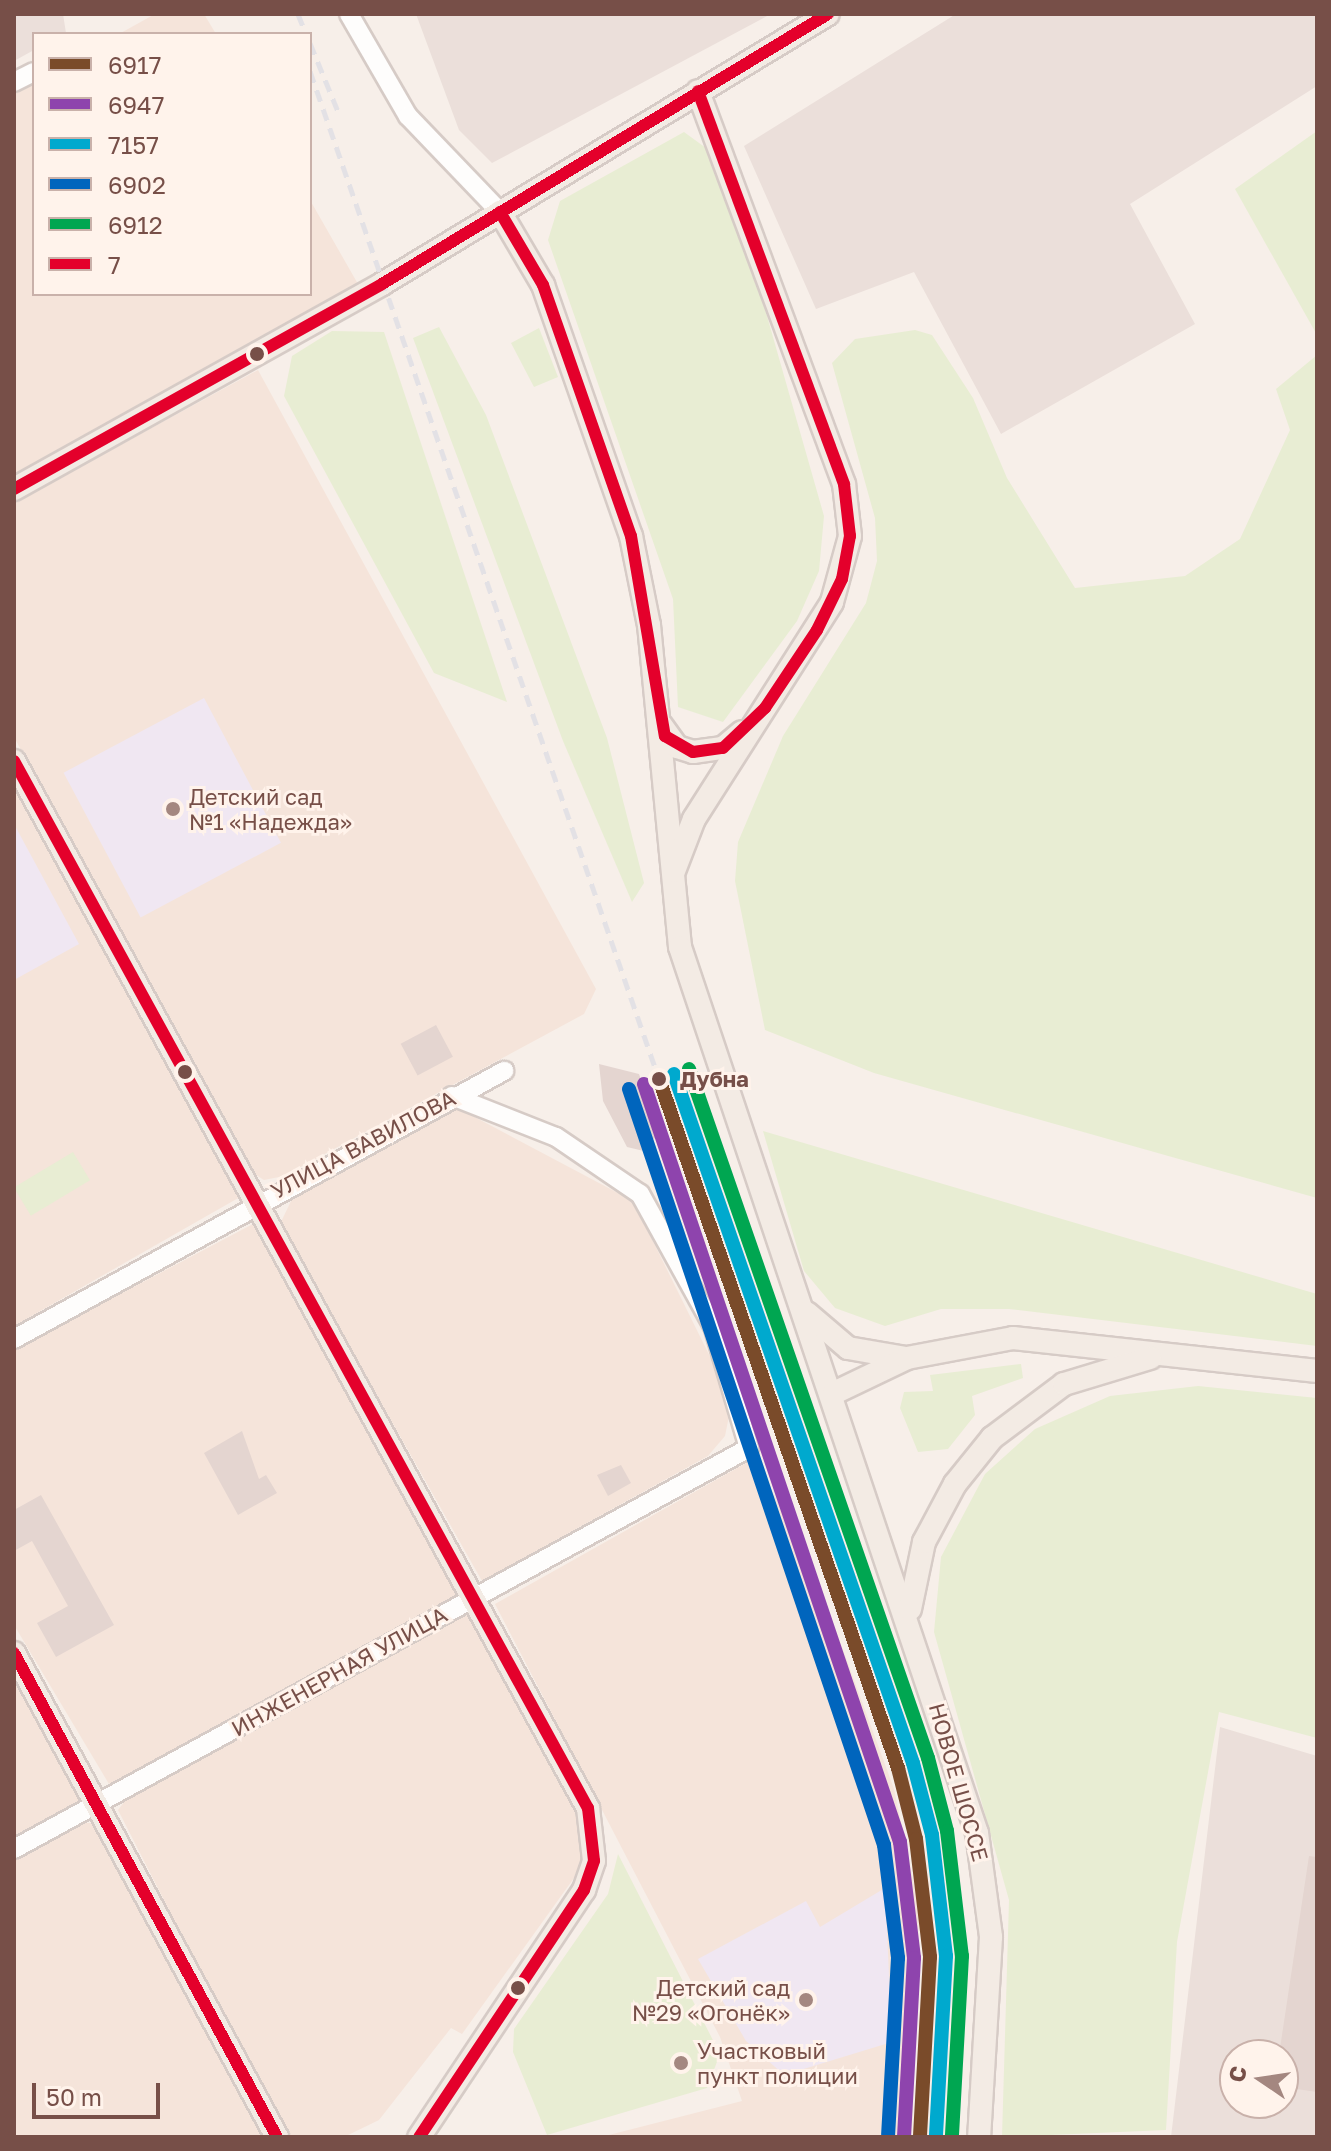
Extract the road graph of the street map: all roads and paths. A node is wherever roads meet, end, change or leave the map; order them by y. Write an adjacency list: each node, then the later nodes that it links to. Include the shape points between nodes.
1 (349, 14): 6 (street, via 416,127)
2 (828, 14): 5 (main road)
3 (32, 73): 4 (street)
4 (14, 82)
5 (698, 91): 6 (main road); 8 (main road, via 849,514 847,559 832,602)
6 (500, 212): 7 (main road); 9 (main road, via 543,285 631,536)
7 (14, 489)
8 (765, 708): 9 (main road, via 708,753 677,747); 11 (main road, via 694,819)
9 (658, 719): 11 (main road)
10 (14, 761): 14 (main road)
11 (672, 884): 15 (main road, via 680,947)
12 (504, 1071): 13 (street, УЛИЦА ВАВИЛОВА)
13 (452, 1096): 14 (street, УЛИЦА ВАВИЛОВА); 25 (street, ИНЖЕНЕРНАЯ УЛИЦА, via 556,1137 640,1194 713,1326 749,1448)
14 (258, 1201): 16 (street, УЛИЦА ВАВИЛОВА); 25 (main road)
15 (801, 1307): 19 (main road, НОВОЕ ШОССЕ, via 848,1348); 22 (main road)
16 (14, 1339)
17 (1057, 1339): 18 (main road, НОВОЕ ШОССЕ); 19 (main road, НОВОЕ ШОССЕ, via 970,1342); 21 (main road, via 1071,1353)
18 (1189, 1356): 20 (main road, НОВОЕ ШОССЕ); 21 (main road, НОВОЕ ШОССЕ, via 1136,1360)
19 (907, 1358): 22 (main road, НОВОЕ ШОССЕ)
20 (1317, 1371)
21 (1064, 1384): 23 (main road, НОВОЕ ШОССЕ, via 992,1438)
22 (834, 1393): 24 (main road, НОВОЕ ШОССЕ)
23 (932, 1525): 24 (main road, via 914,1541); 26 (main road, НОВОЕ ШОССЕ, via 914,1574)
24 (883, 1540): 26 (main road, НОВОЕ ШОССЕ)
25 (475, 1595): 28 (street, ИНЖЕНЕРНАЯ УЛИЦА); 31 (main road, via 556,1742 595,1839 584,1890)
26 (910, 1622): 32 (main road, НОВОЕ ШОССЕ, via 986,1875 991,1937)
27 (14, 1653): 28 (main road)
28 (98, 1805): 29 (street, ИНЖЕНЕРНАЯ УЛИЦА); 30 (main road)
29 (14, 1849)
30 (277, 2137)
31 (419, 2137)
32 (979, 2137)

